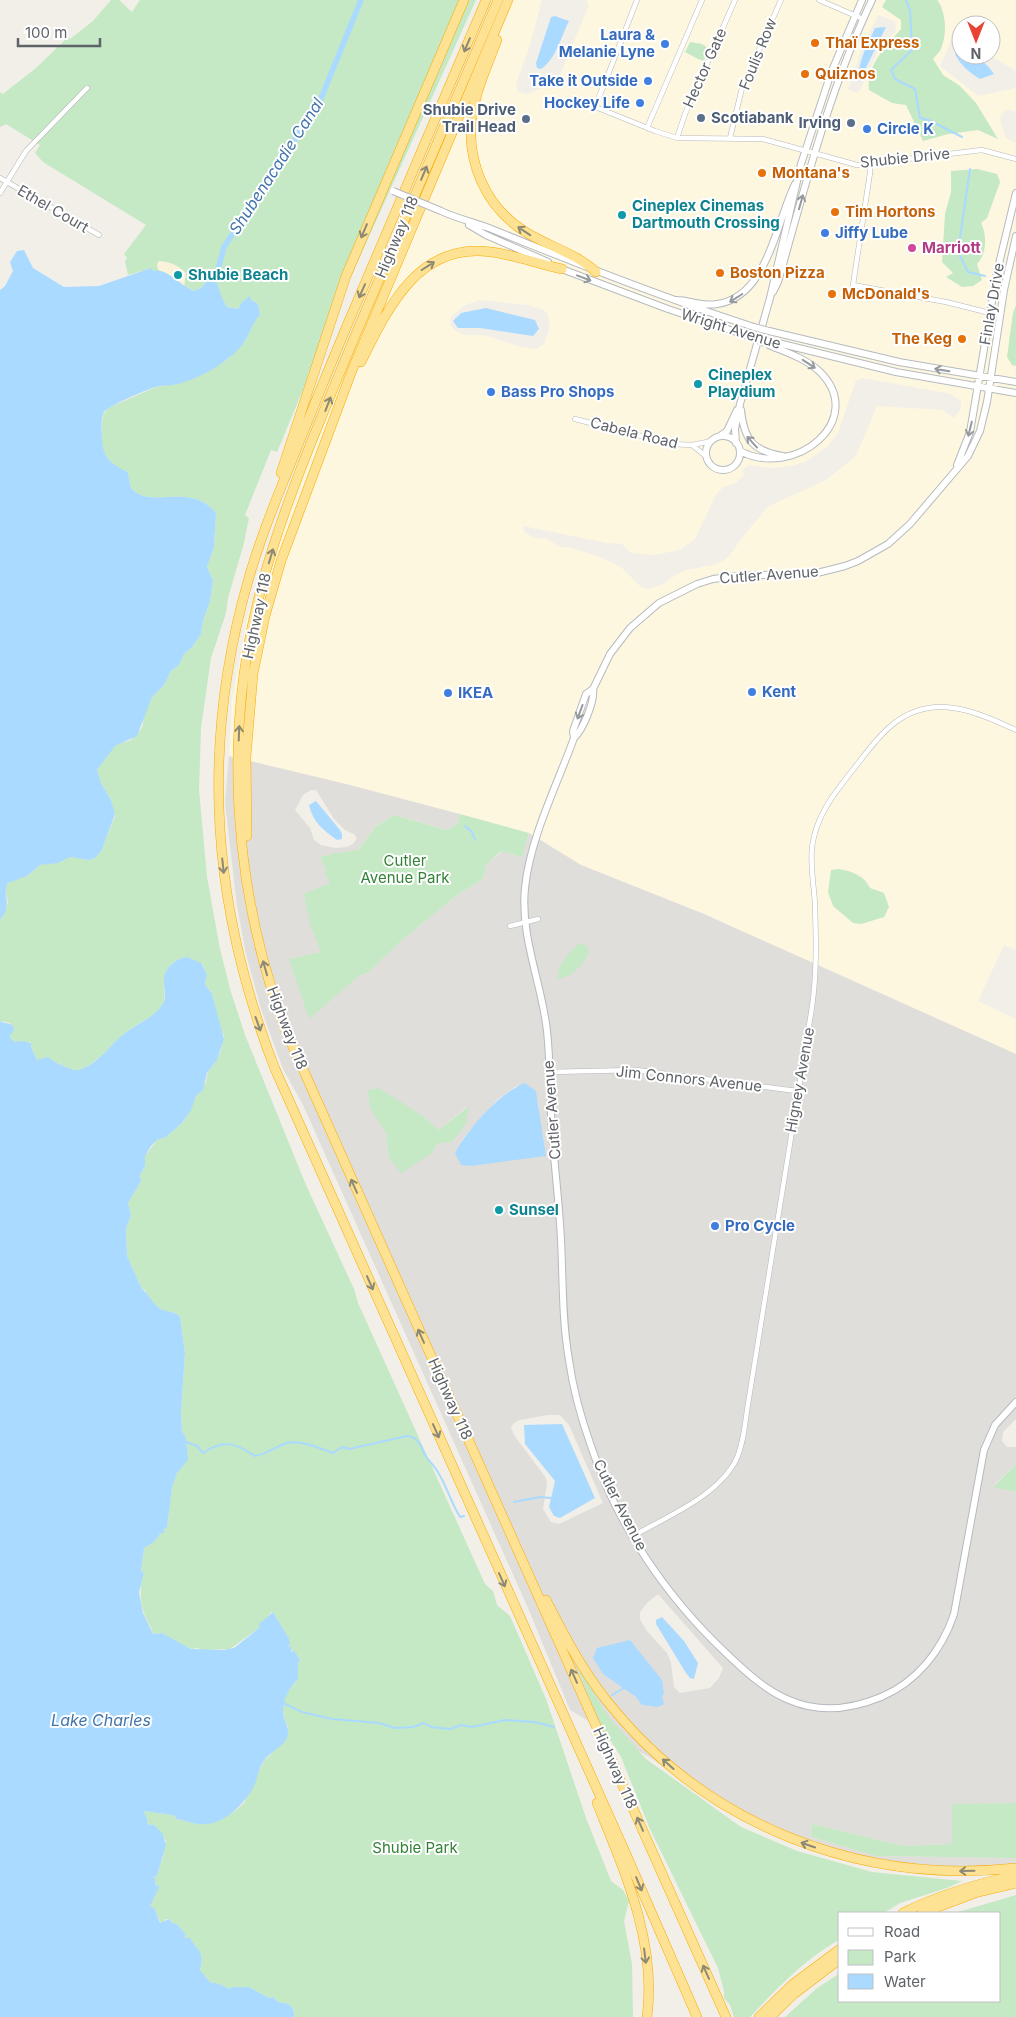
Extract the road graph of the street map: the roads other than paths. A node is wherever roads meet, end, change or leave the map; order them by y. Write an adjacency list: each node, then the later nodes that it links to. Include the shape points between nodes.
1 (464, 0): 28 (highway)
2 (486, 0): 57 (highway, Highway 118, one-way to 57, via 320,392 248,580 230,653 222,707 218,786)
3 (498, 0): 58 (highway, Highway 118, one-way to 3, via 239,814 239,733 247,655 263,583 278,532 334,389)
4 (508, 0): 45 (highway)
5 (513, 0): 35 (highway, one-way to 5, via 586,262 532,236 510,220 489,197 476,168 471,142 472,115)
6 (637, 0): 17 (street)
7 (702, 0): 18 (street, Hector Gate)
8 (735, 0): 19 (street, Hector Gate)
9 (781, 0): 20 (street, Foulis Row, via 742,88)
10 (819, 0): 13 (street)
11 (862, 0): 13 (street)
12 (872, 0): 14 (street)
13 (855, 15): 14 (street); 21 (street)
14 (863, 19): 22 (street)
15 (87, 88): 27 (street, via 26,151)
16 (564, 102): 17 (street, Shubie Drive, via 578,100)
17 (594, 106): 18 (street, Shubie Drive)
18 (647, 128): 19 (street, Shubie Drive)
19 (677, 138): 20 (street, Shubie Drive)
20 (730, 138): 21 (street, Shubie Drive, via 763,139)
21 (805, 150): 22 (street, Shubie Drive); 26 (street)
22 (815, 153): 24 (street, Shubie Drive, via 846,163); 36 (street, one-way to 22, via 778,282)
23 (1016, 159): 24 (street, Shubie Drive, via 982,150)
24 (870, 164): 38 (street, via 854,285)
25 (0, 178): 27 (street, Ethel Court)
26 (798, 179): 36 (street); 37 (street, one-way to 37, via 777,234 751,286 740,296 715,305)
27 (7, 182): 29 (street); 32 (street, Ethel Court)
28 (384, 187): 31 (street, Wright Avenue, bridge); 57 (highway, one-way to 57, via 336,303 235,610 216,732 215,814)
29 (0, 193)
30 (1016, 193): 38 (street, Finlay Drive)
31 (461, 220): 34 (street, Wright Avenue, via 486,235); 35 (street, Wright Avenue, via 489,228)
32 (99, 235)
33 (1016, 236): 41 (street, Finlay Drive)
34 (562, 269): 39 (street, Wright Avenue, one-way to 39, bridge); 45 (highway, one-way to 34, via 398,295 432,264 458,253 490,252)
35 (596, 272): 37 (street, Wright Avenue)
36 (770, 298): 47 (street)
37 (671, 300): 40 (street, Wright Avenue, one-way to 37, bridge, via 899,362 769,331)
38 (990, 313): 40 (street, Finlay Drive)
39 (766, 342): 43 (street, Wright Avenue); 53 (street, one-way to 53, via 811,364 825,378 834,396 833,419 824,434 811,446)
40 (980, 376): 41 (street, Wright Avenue); 43 (street, Finlay Drive)
41 (990, 378): 42 (street, Wright Avenue); 44 (street, Finlay Drive)
42 (1016, 382)
43 (978, 387): 44 (street, Wright Avenue); 55 (street, Cutler Avenue, one-way to 55, via 970,432)
44 (989, 389): 46 (street, Wright Avenue); 55 (street, Cutler Avenue, via 980,431 968,456)
45 (344, 393): 58 (highway, via 284,552 256,656 246,766)
46 (1016, 393)
47 (740, 404): 49 (street, via 726,431); 50 (street); 53 (street, one-way to 47, via 755,447 745,432)
48 (575, 418): 51 (street, Cabela Road, via 672,444)
49 (715, 439): 50 (street, via 730,438); 51 (street, Cabela Road); 54 (street, via 707,448)
50 (736, 443): 52 (street)
51 (692, 445): 54 (street, Cabela Road)
52 (740, 451): 53 (street, via 763,459); 54 (street, via 738,461 725,470 714,468)
53 (789, 456)
54 (707, 457)
55 (955, 468): 60 (street, Cutler Avenue, via 904,530 888,544 858,561 816,573 737,576 697,584 659,603 630,628 605,662 592,689 594,696 580,733 574,738 542,824 525,887)
56 (1016, 730): 63 (street, Higney Avenue, via 955,707 934,707 912,713 890,727 874,744 820,814 812,852 816,974)
57 (220, 845): 67 (highway, Highway 118, one-way to 67, via 233,933 247,990 267,1047)
58 (250, 904): 65 (highway, Highway 118, one-way to 58, via 286,1031 270,984)
59 (538, 919): 60 (street)
60 (526, 922): 61 (street); 62 (street, Cutler Avenue, via 546,1025)
61 (510, 926)
62 (550, 1072): 63 (street, Jim Connors Avenue, via 636,1070); 66 (street, Cutler Avenue, via 568,1358 591,1447)
63 (797, 1091): 66 (street, Higney Avenue, via 738,1453 728,1472 714,1487)
64 (1016, 1402): 66 (street, Cutler Avenue, via 996,1425 984,1450 954,1614 946,1635 938,1651 914,1677 890,1694 871,1701 820,1708 789,1700 764,1686 710,1638 672,1596)
65 (482, 1471): 68 (highway, one-way to 65, via 948,1872 858,1860 773,1831 722,1804 674,1770 628,1726 569,1646); 77 (highway, Highway 118, one-way to 65)
66 (632, 1536)
67 (562, 1712): 75 (highway, one-way to 75, via 636,1907 646,1958); 76 (highway, Highway 118, one-way to 76)
68 (1016, 1868)
69 (1016, 1875): 71 (highway, via 972,1886)
70 (1016, 1883): 72 (highway, via 975,1893)
71 (905, 1912)
72 (925, 1912)
73 (838, 1950): 78 (highway, via 793,1984)
74 (838, 1961): 79 (highway, via 800,1989)
75 (647, 2017)
76 (697, 2017)
77 (726, 2017)
78 (759, 2017)
79 (770, 2017)

